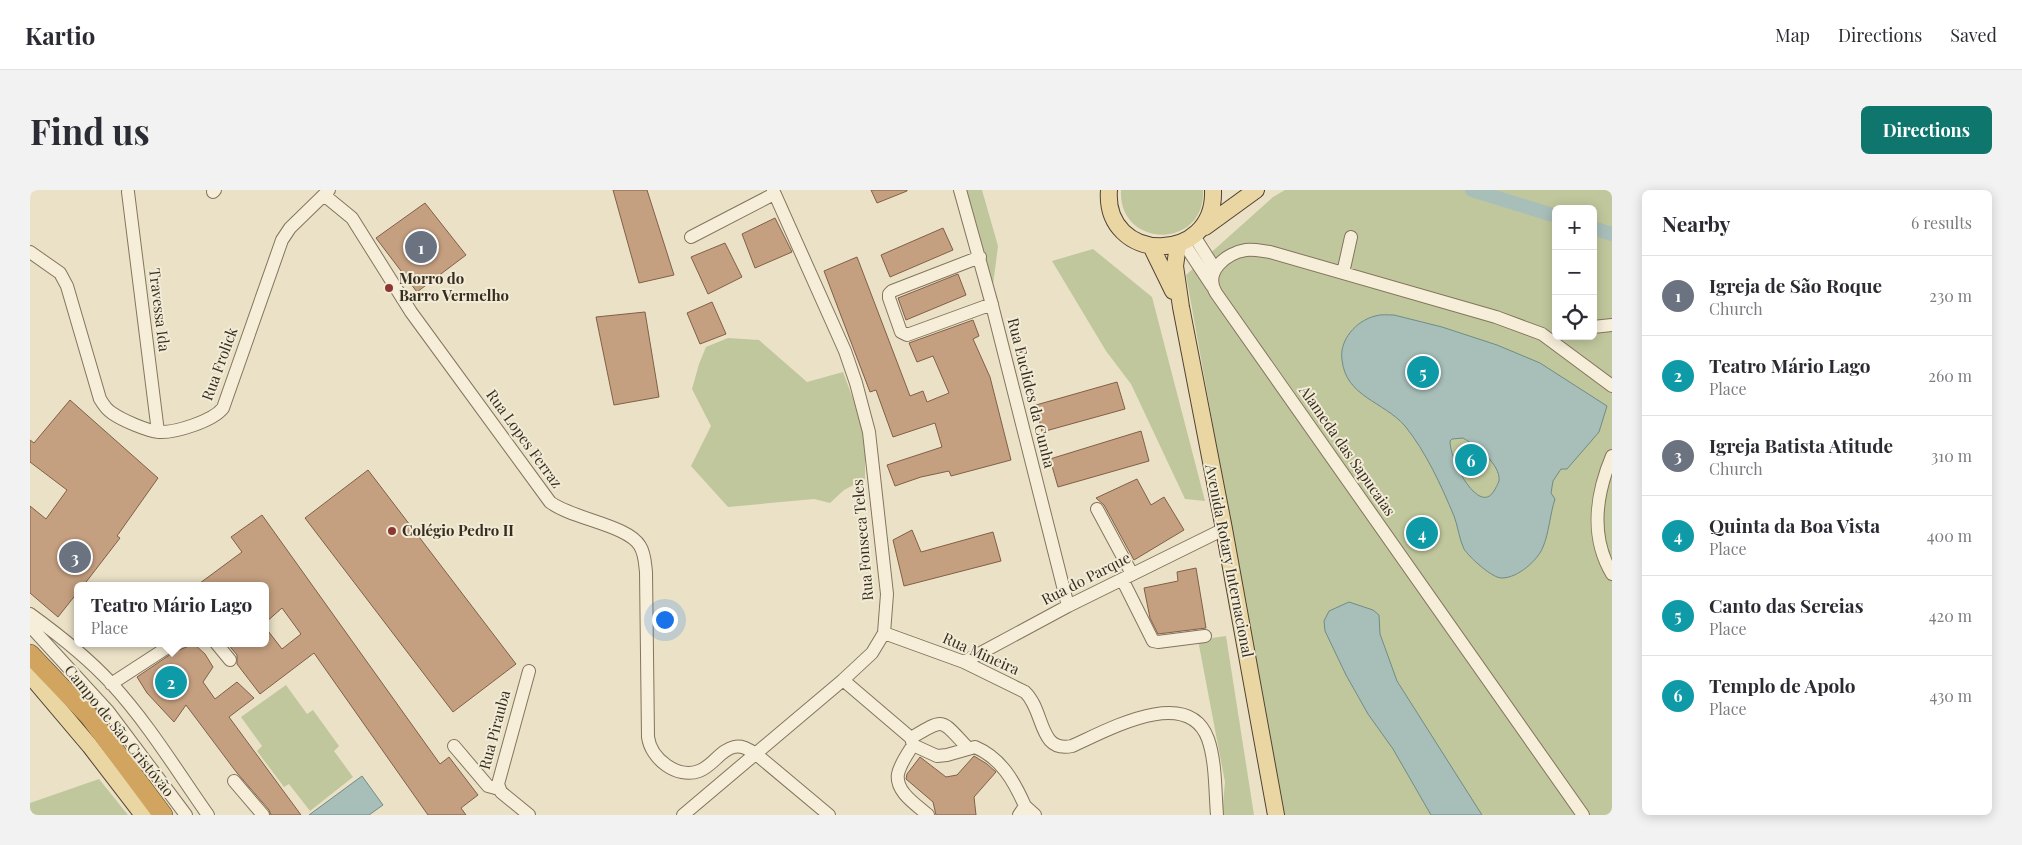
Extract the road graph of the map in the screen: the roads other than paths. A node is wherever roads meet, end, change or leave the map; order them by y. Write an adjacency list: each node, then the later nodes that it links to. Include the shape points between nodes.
1 (960, 190): 15 (street, Rua Euclides da Cunha)
2 (1109, 190): 13 (main road, via 1110,207 1120,228 1134,240)
3 (1213, 190): 12 (main road, via 1211,210)
4 (1223, 190): 9 (main road)
5 (1256, 190): 9 (main road)
6 (128, 192): 25 (street, Travessa Ida)
7 (774, 192): 10 (street); 34 (street, Rua Fonseca Teles, via 845,351 865,415 887,594)
8 (327, 193): 25 (street, Rua Frolick, via 290,228 282,240 219,414 178,430); 48 (street, Rua Lopes Ferraz, via 352,218 411,312 550,502 566,512 631,536 640,546 646,572 648,737 649,747 658,761 683,771 698,772 734,747 744,747)
9 (1232, 207): 12 (main road)
10 (691, 237)
11 (1351, 237): 17 (street)
12 (1188, 238): 13 (main road, via 1164,247); 16 (main road, Avenida Rotary Internacional); 18 (street, Alameda das Sapucaias)
13 (1150, 246): 16 (main road, Avenida Rotary Internacional)
14 (30, 252): 25 (street, Rua Frolick, via 60,273 67,286 104,405 111,413)
15 (980, 257): 19 (street, Rua Euclides da Cunha); 19 (street, via 892,291 889,298 901,332 907,335)
16 (1169, 270): 28 (main road, Avenida Rotary Internacional, via 1181,307)
17 (1343, 273): 18 (street, via 1256,250 1237,252); 23 (street, via 1496,317)
18 (1213, 276): 64 (street, Alameda das Sapucaias)
19 (992, 304): 31 (street, Rua Euclides da Cunha)
20 (1612, 324): 21 (street)
21 (1597, 326)
22 (1552, 333): 23 (street)
23 (1542, 334): 24 (street)
24 (1612, 386)
25 (158, 432)
26 (1612, 456): 29 (street, via 1602,481 1598,534)
27 (1097, 509): 30 (street)
28 (1224, 529): 30 (street, Rua do Parque); 63 (main road, Avenida Rotary Internacional)
29 (1612, 574)
30 (1127, 576): 31 (street, Rua do Parque); 35 (street, via 1153,641)
31 (1068, 606): 40 (street, Rua do Parque)
32 (30, 614): 44 (street, via 69,643)
33 (30, 626): 54 (street, Campo de São Cristóvão, via 108,711)
34 (884, 633): 40 (street, Rua Mineira); 43 (street, Rua Fonseca Teles, via 872,653)
35 (1205, 636)
36 (168, 647): 44 (street)
37 (219, 647): 39 (street)
38 (30, 654): 53 (highway, via 90,717)
39 (230, 660)
40 (964, 662): 62 (street, Rua Mineira, via 1032,698 1046,736 1057,747 1072,746 1130,720 1150,715 1183,715 1197,721 1210,748)
41 (529, 671): 50 (street, Rua Pirauba, via 499,777)
42 (30, 675): 52 (main road)
43 (843, 680): 45 (street); 48 (street, Rua Fonseca Teles)
44 (111, 684): 55 (street)
45 (912, 742): 47 (street, via 937,756); 47 (street, via 939,723 944,724); 60 (street, via 898,774 899,785)
46 (454, 746): 50 (street, via 488,786)
47 (968, 748): 51 (street, via 975,746 988,752 1013,780)
48 (756, 754): 58 (street, Rua Fonseca Teles); 59 (street)
49 (234, 780): 56 (street)
50 (502, 792): 57 (street)
51 (1022, 810): 61 (street)
52 (143, 815)
53 (163, 815)
54 (186, 815)
55 (208, 815)
56 (263, 815)
57 (529, 815)
58 (683, 815)
59 (829, 815)
60 (928, 815)
61 (1035, 815)
62 (1216, 815)
63 (1276, 815)
64 (1583, 815)

